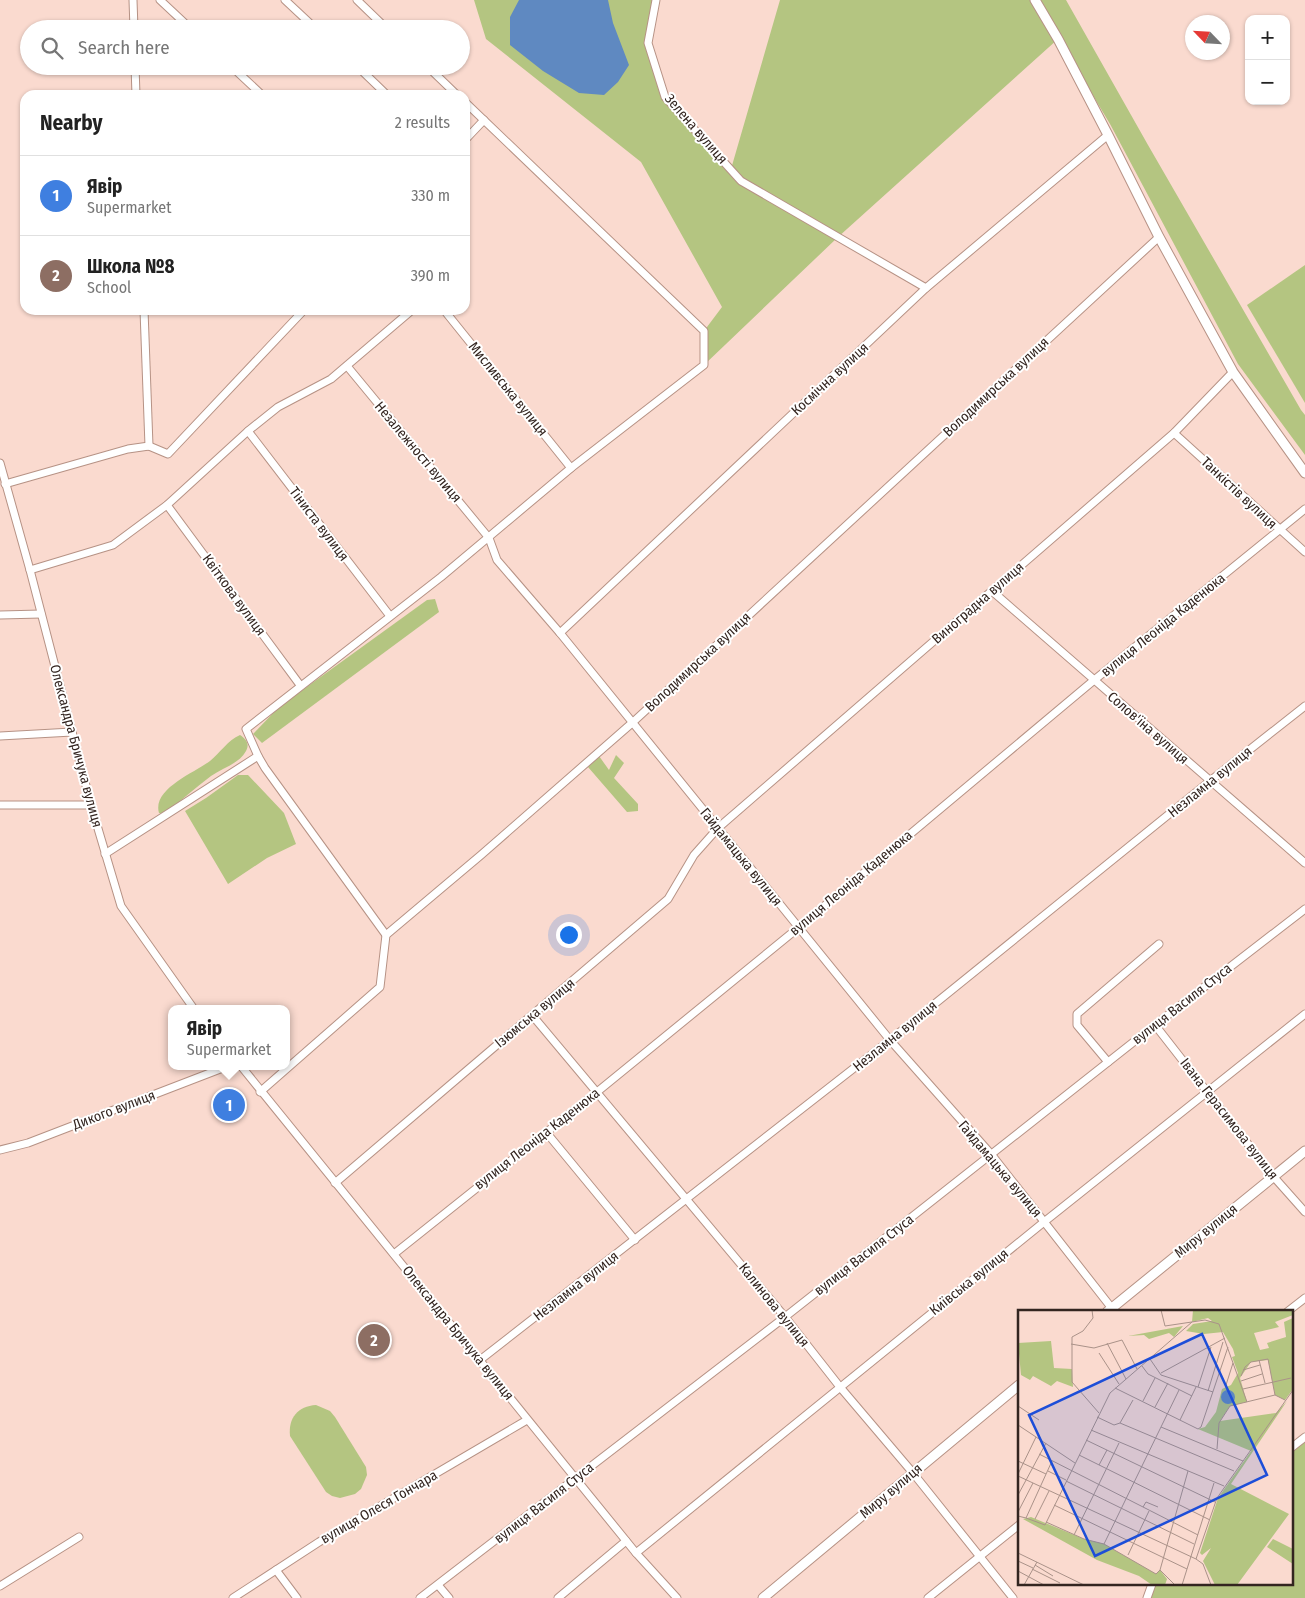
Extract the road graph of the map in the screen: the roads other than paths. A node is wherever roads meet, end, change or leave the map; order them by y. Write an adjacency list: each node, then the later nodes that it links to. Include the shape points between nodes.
1 (133, 0): 7 (street)
2 (160, 0): 8 (street)
3 (285, 0): 9 (street)
4 (357, 0): 10 (street)
5 (656, 0): 24 (street, Зелена вулиця, via 648,43 665,97 740,181)
6 (1035, 0): 22 (main road)
7 (134, 20)
8 (181, 20)
9 (306, 20)
10 (378, 20)
11 (135, 75): 15 (street)
12 (241, 75): 16 (street)
13 (367, 75): 17 (street)
14 (437, 75): 18 (street)
15 (136, 90)
16 (257, 90)
17 (383, 90)
18 (453, 90)
19 (470, 107): 20 (street)
20 (484, 120): 21 (street); 35 (street, via 704,331 704,365)
21 (470, 135)
22 (1108, 135): 23 (main road); 24 (street, Космічна вулиця)
23 (1159, 236): 30 (main road); 52 (street, Володимирська вулиця)
24 (926, 288): 48 (street, Космічна вулиця)
25 (144, 315): 33 (street)
26 (299, 315): 33 (street, via 168,454)
27 (406, 315): 29 (street)
28 (448, 315): 35 (street, Мисливська вулиця)
29 (347, 366): 31 (street, via 331,380 278,407); 41 (street, Незалежності вулиця)
30 (1233, 372): 32 (street, Виноградна вулиця); 36 (main road)
31 (248, 431): 38 (street); 47 (street, Тіниста вулиця)
32 (1174, 433): 40 (street, Танкістів вулиця); 44 (street, Виноградна вулиця)
33 (149, 446): 37 (street)
34 (0, 463): 37 (street, Олександра Бричука вулиця)
35 (571, 468): 41 (street)
36 (1305, 473)
37 (5, 484): 43 (street, Олександра Бричука вулиця)
38 (167, 505): 43 (street, via 113,545); 50 (street, Квіткова вулиця)
39 (1305, 509): 40 (street, вулиця Леоніда Каденюка)
40 (1279, 530): 42 (street, Танкістів вулиця); 49 (street, вулиця Леоніда Каденюка)
41 (489, 538): 47 (street); 48 (street, Гайдамацька вулиця, via 497,560)
42 (1305, 552)
43 (30, 570): 45 (street, Олександра Бричука вулиця)
44 (992, 591): 49 (street, Солов'їна вулиця); 59 (street, Виноградна вулиця)
45 (42, 614): 46 (street); 53 (street, Олександра Бричука вулиця)
46 (0, 616)
47 (390, 616): 50 (street)
48 (560, 633): 52 (street, Гайдамацька вулиця)
49 (1094, 681): 56 (street, Солов'їна вулиця); 63 (street, вулиця Леоніда Каденюка)
50 (300, 685): 55 (street, via 246,729)
51 (1305, 706): 56 (street, Незламна вулиця)
52 (632, 723): 59 (street, Гайдамацька вулиця); 64 (street, Володимирська вулиця)
53 (72, 732): 54 (street); 58 (street, Олександра Бричука вулиця)
54 (0, 736)
55 (258, 756): 60 (street); 64 (street)
56 (1210, 781): 61 (street, Солов'їна вулиця); 70 (street, Незламна вулиця)
57 (0, 805): 58 (street)
58 (91, 805): 60 (street, Олександра Бричука вулиця)
59 (718, 828): 63 (street, Гайдамацька вулиця); 68 (street, Ізюмська вулиця, via 694,855 668,899)
60 (105, 854): 66 (street, Олександра Бричука вулиця, via 121,906)
61 (1305, 863)
62 (1305, 909): 69 (street, вулиця Василя Стуса)
63 (798, 928): 70 (street, Гайдамацька вулиця); 77 (street, вулиця Леоніда Каденюка)
64 (386, 935): 72 (street, via 380,987)
65 (1158, 944): 71 (street, via 1077,1014 1077,1025)
66 (191, 1005)
67 (1305, 1014): 78 (street, Київська вулиця)
68 (532, 1015): 77 (street, Калинова вулиця); 84 (street, Ізюмська вулиця)
69 (1155, 1025): 71 (street, вулиця Василя Стуса); 78 (street, Івана Герасимова вулиця)
70 (890, 1040): 82 (street, Гайдамацька вулиця); 85 (street, Незламна вулиця)
71 (1108, 1062): 82 (street, вулиця Василя Стуса)
72 (290, 1066)
73 (217, 1070): 80 (street, Дикого вулиця)
74 (244, 1070): 76 (street, Олександра Бричука вулиця)
75 (285, 1070): 76 (street)
76 (260, 1092): 84 (street, Олександра Бричука вулиця)
77 (597, 1092): 79 (street, вулиця Леоніда Каденюка); 85 (street, Калинова вулиця)
78 (1207, 1092): 83 (street, Івана Герасимова вулиця); 87 (street, Київська вулиця)
79 (546, 1132): 88 (street); 89 (street, вулиця Леоніда Каденюка)
80 (0, 1150)
81 (1305, 1150): 83 (main road, Миру вулиця)
82 (991, 1154): 87 (street, Гайдамацька вулиця); 94 (street, вулиця Василя Стуса)
83 (1274, 1176): 86 (street, Івана Герасимова вулиця); 92 (main road, Миру вулиця)
84 (335, 1183): 89 (street, Олександра Бричука вулиця)
85 (687, 1199): 88 (street, Незламна вулиця); 94 (street, Калинова вулиця)
86 (1305, 1212)
87 (1044, 1222): 91 (street, Гайдамацька вулиця); 97 (street, Київська вулиця)
88 (635, 1240): 95 (street, Незламна вулиця)
89 (394, 1254): 95 (street, Олександра Бричука вулиця)
90 (1305, 1298): 93 (street)
91 (1110, 1310)
92 (1112, 1310)
93 (1290, 1310)
94 (785, 1317): 97 (street, Калинова вулиця); 102 (street, вулиця Василя Стуса)
95 (480, 1360): 98 (street, Олександра Бричука вулиця)
96 (1018, 1386): 101 (main road, Миру вулиця)
97 (840, 1387): 101 (street, Калинова вулиця); 106 (street, Київська вулиця)
98 (527, 1420): 102 (street, Олександра Бричука вулиця); 108 (street, вулиця Олеся Гончара)
99 (1305, 1437): 100 (street)
100 (1292, 1447)
101 (913, 1473): 107 (street, Калинова вулиця); 117 (main road, Миру вулиця)
102 (576, 1478): 105 (street, Олександра Бричука вулиця); 109 (street, вулиця Василя Стуса)
103 (1018, 1526): 107 (street)
104 (79, 1537): 110 (street)
105 (626, 1541): 106 (street, Олександра Бричука вулиця); 115 (street)
106 (636, 1552): 116 (street, Олександра Бричука вулиця)
107 (980, 1555): 118 (street); 119 (street, Калинова вулиця)
108 (276, 1570): 111 (street, вулиця Олеся Гончара); 112 (street)
109 (438, 1585): 113 (street, вулиця Василя Стуса); 114 (street)
110 (0, 1586)
111 (233, 1598)
112 (297, 1598)
113 (420, 1598)
114 (450, 1598)
115 (558, 1598)
116 (677, 1598)
117 (763, 1598)
118 (928, 1598)
119 (1013, 1598)

